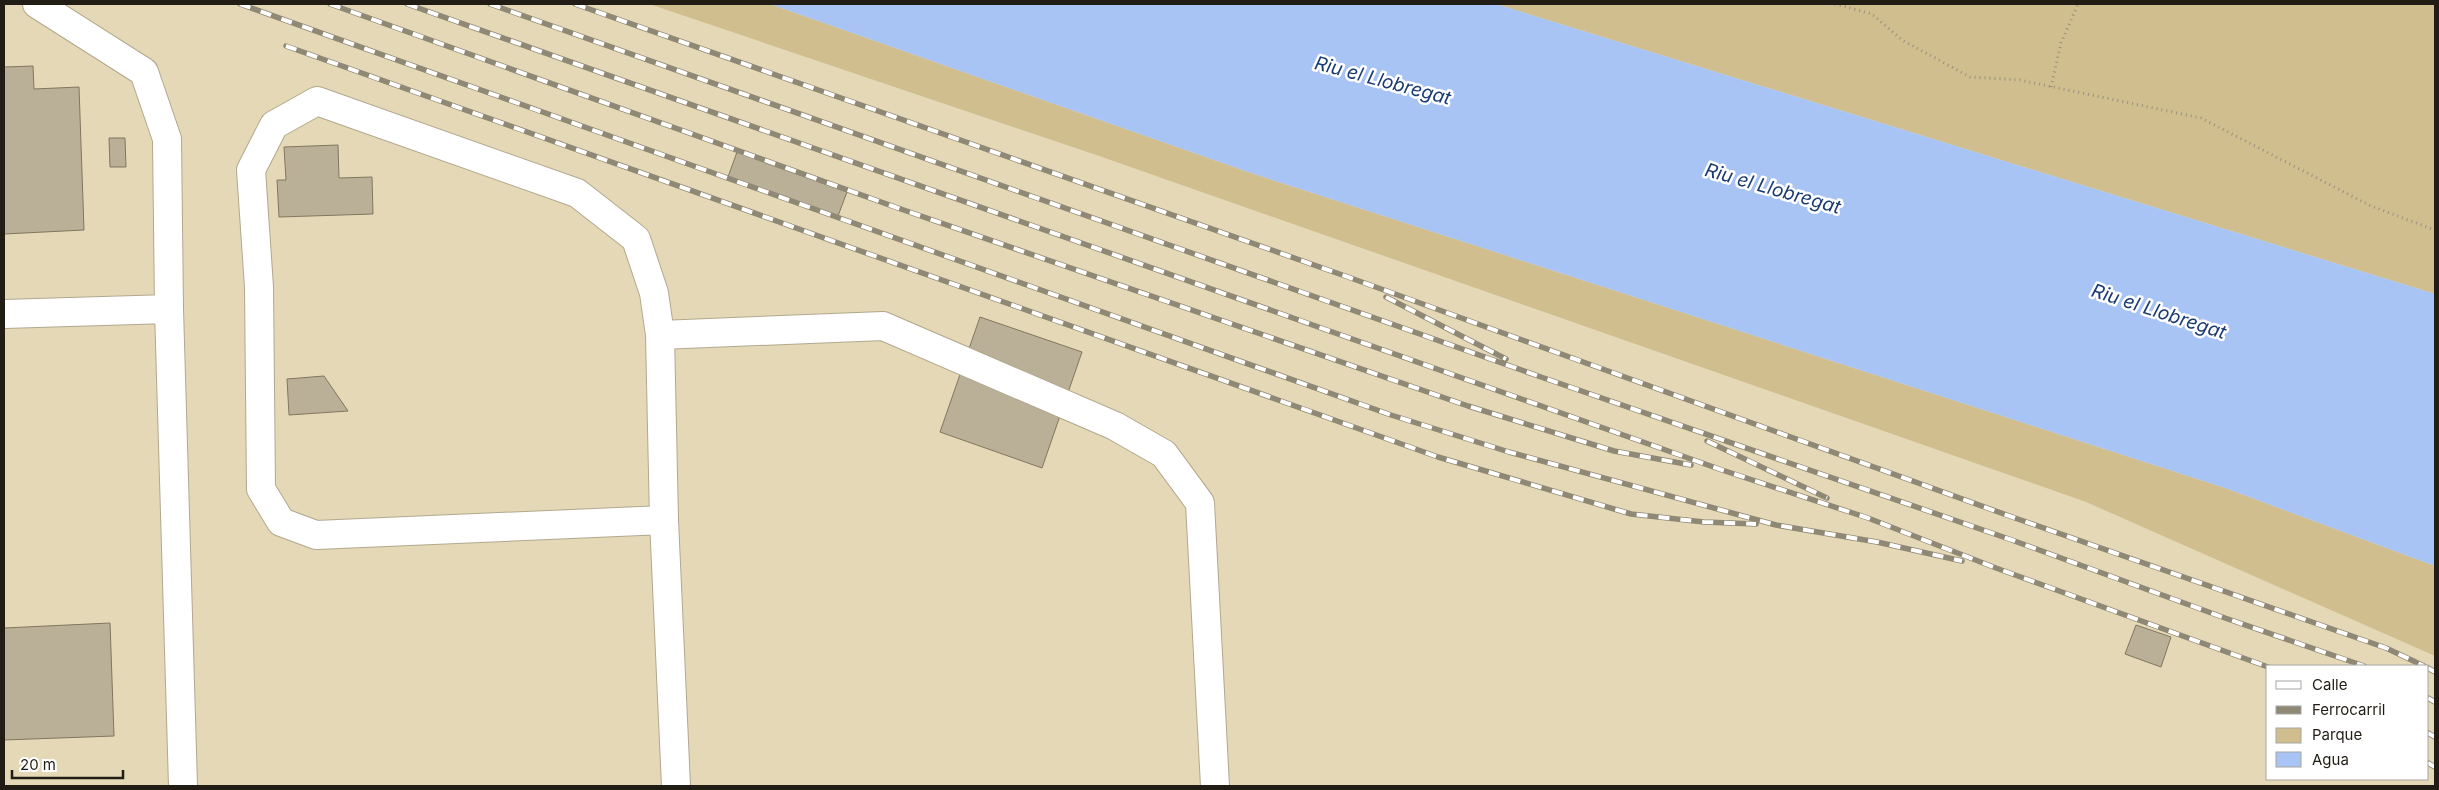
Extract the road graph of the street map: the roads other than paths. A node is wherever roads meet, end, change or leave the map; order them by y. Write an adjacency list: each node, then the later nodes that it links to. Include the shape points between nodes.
1 (37, 4): 2 (lane, via 144,72 167,139)
2 (169, 309): 3 (lane); 6 (lane)
3 (4, 314)
4 (660, 335): 5 (lane); 5 (lane, via 654,293 636,239 577,193 317,101 274,125 251,170 259,287 261,490 281,522 316,535); 8 (lane, via 883,326 1115,426 1164,454 1200,503)
5 (664, 520): 7 (lane)
6 (183, 786)
7 (676, 786)
8 (1215, 786)

